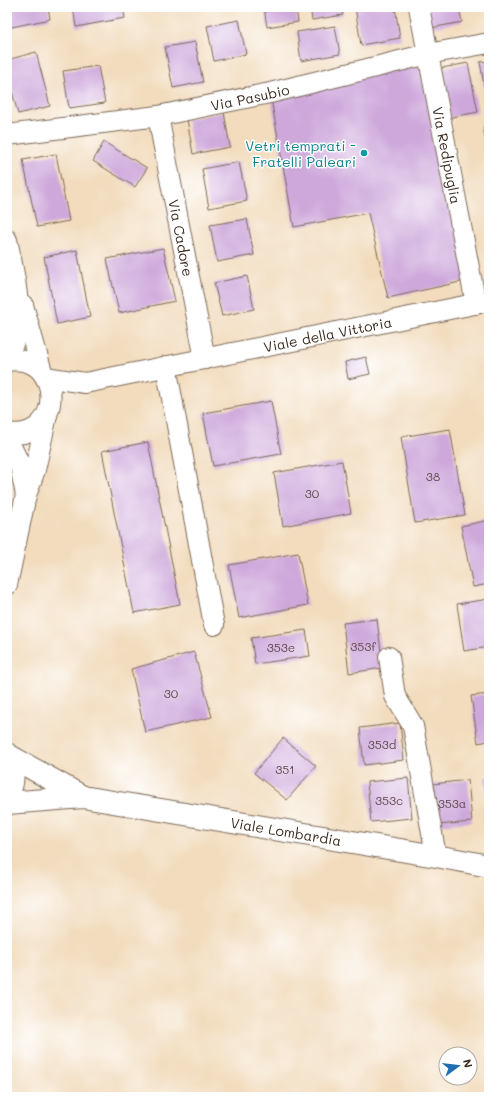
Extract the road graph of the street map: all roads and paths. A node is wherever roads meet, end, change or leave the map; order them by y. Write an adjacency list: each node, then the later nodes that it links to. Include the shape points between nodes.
1 (419, 7): 3 (street, Via Redipuglia)
2 (489, 43): 3 (street, Via Pasubio)
3 (428, 54): 4 (street, Via Pasubio, via 270,93); 8 (street, Via Redipuglia)
4 (158, 116): 5 (street, Via Pasubio); 9 (street, Via Cadore)
5 (7, 135)
6 (7, 240): 7 (street)
7 (18, 294): 10 (street, via 17,331); 12 (street)
8 (483, 303): 9 (street, Viale della Vittoria)
9 (205, 359): 11 (street, Viale della Vittoria)
10 (7, 360): 12 (street, via 26,362)
11 (166, 366): 13 (street, Viale della Vittoria); 19 (street)
12 (44, 375): 13 (street, Viale della Vittoria); 14 (street, via 51,394)
13 (85, 383): 14 (street, Viale della Vittoria)
14 (48, 412): 15 (street, Viale della Vittoria, via 40,424 27,432); 17 (street, via 38,458)
15 (7, 433)
16 (7, 438): 17 (street, via 22,470)
17 (26, 495): 18 (street)
18 (7, 586)
19 (214, 625)
20 (389, 657): 25 (street, via 395,696 413,726)
21 (7, 754): 22 (main road, via 13,779); 23 (main road, Viale Lombardia)
22 (7, 796)
23 (83, 797): 24 (main road, Viale Lombardia); 25 (main road, Viale Lombardia)
24 (7, 803)
25 (436, 856): 26 (main road, Viale Lombardia)
26 (489, 866)

